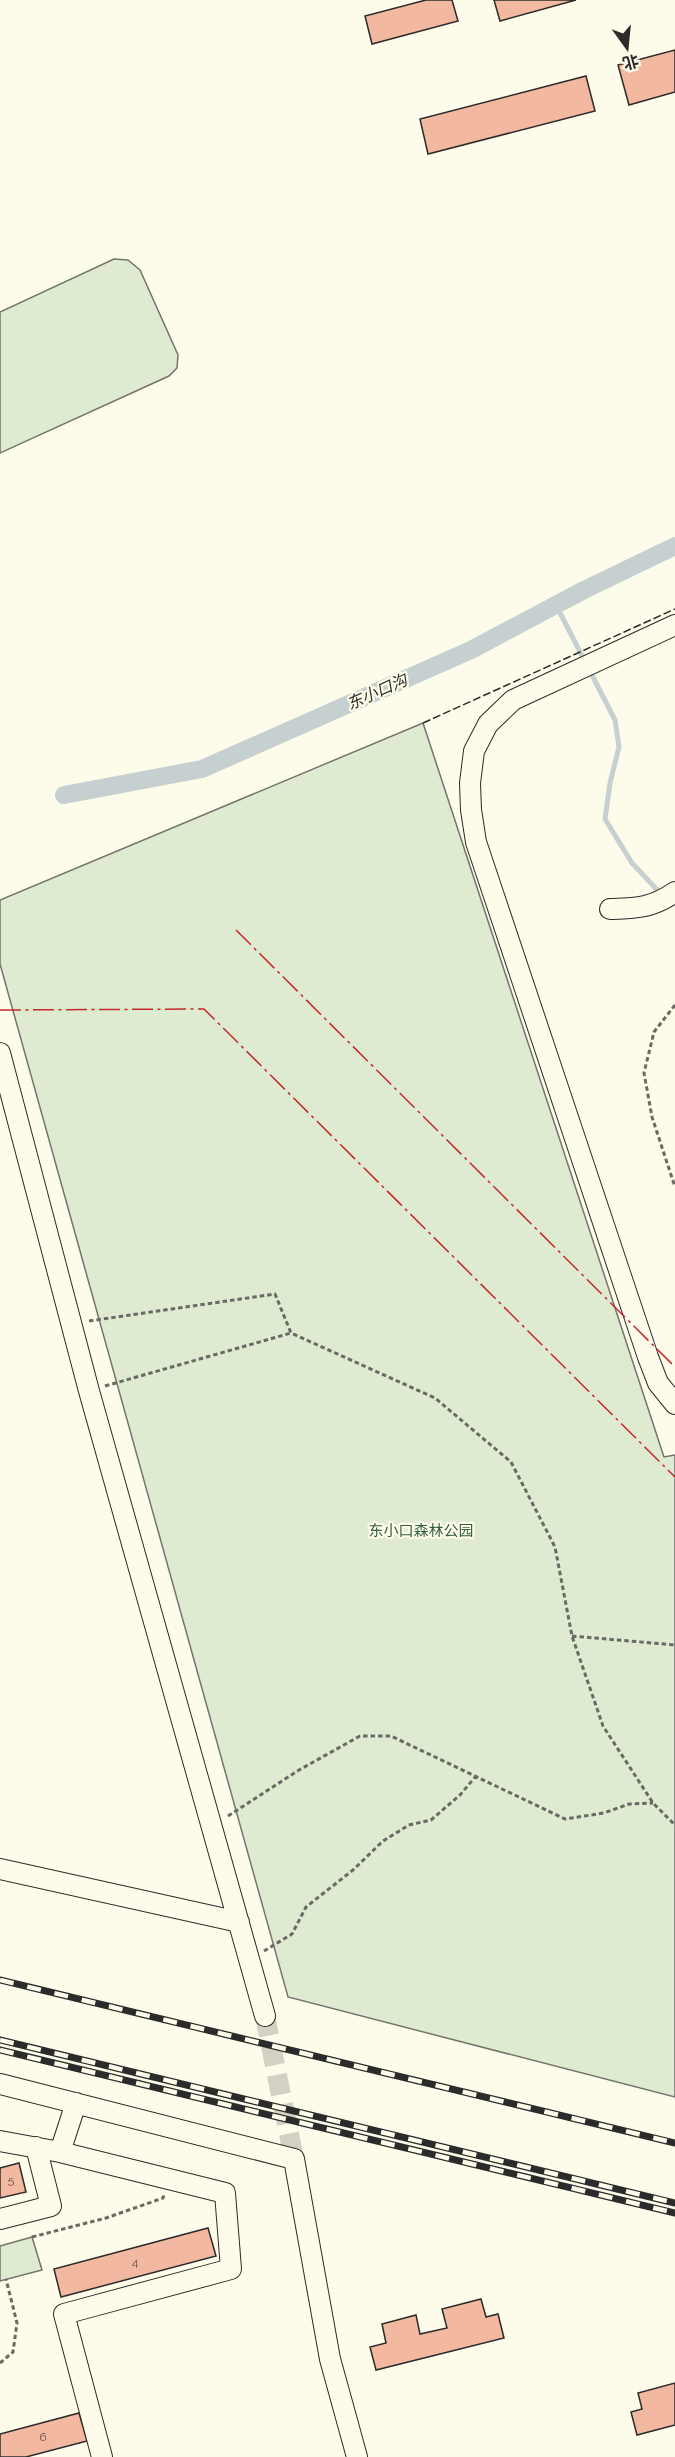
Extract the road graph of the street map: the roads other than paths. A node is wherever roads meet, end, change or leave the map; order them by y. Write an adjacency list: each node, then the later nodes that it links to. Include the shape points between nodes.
1 (675, 625): 5 (street, via 513,700 488,724 474,751 470,783 476,842 648,1357 658,1383)
2 (669, 896): 3 (street, via 640,908)
3 (610, 909)
4 (0, 1053): 7 (street, via 89,1391)
5 (675, 1404)
6 (0, 1869): 7 (street)
7 (239, 1922): 8 (street)
8 (265, 2016)
9 (0, 2084): 10 (street)
10 (75, 2103): 13 (street); 16 (street, via 294,2159 330,2358)
11 (0, 2141): 12 (street)
12 (36, 2147): 13 (street); 14 (street, via 51,2206)
13 (60, 2152): 15 (street, via 225,2193 231,2270 64,2314)
14 (0, 2219)
15 (102, 2457)
16 (357, 2457)

